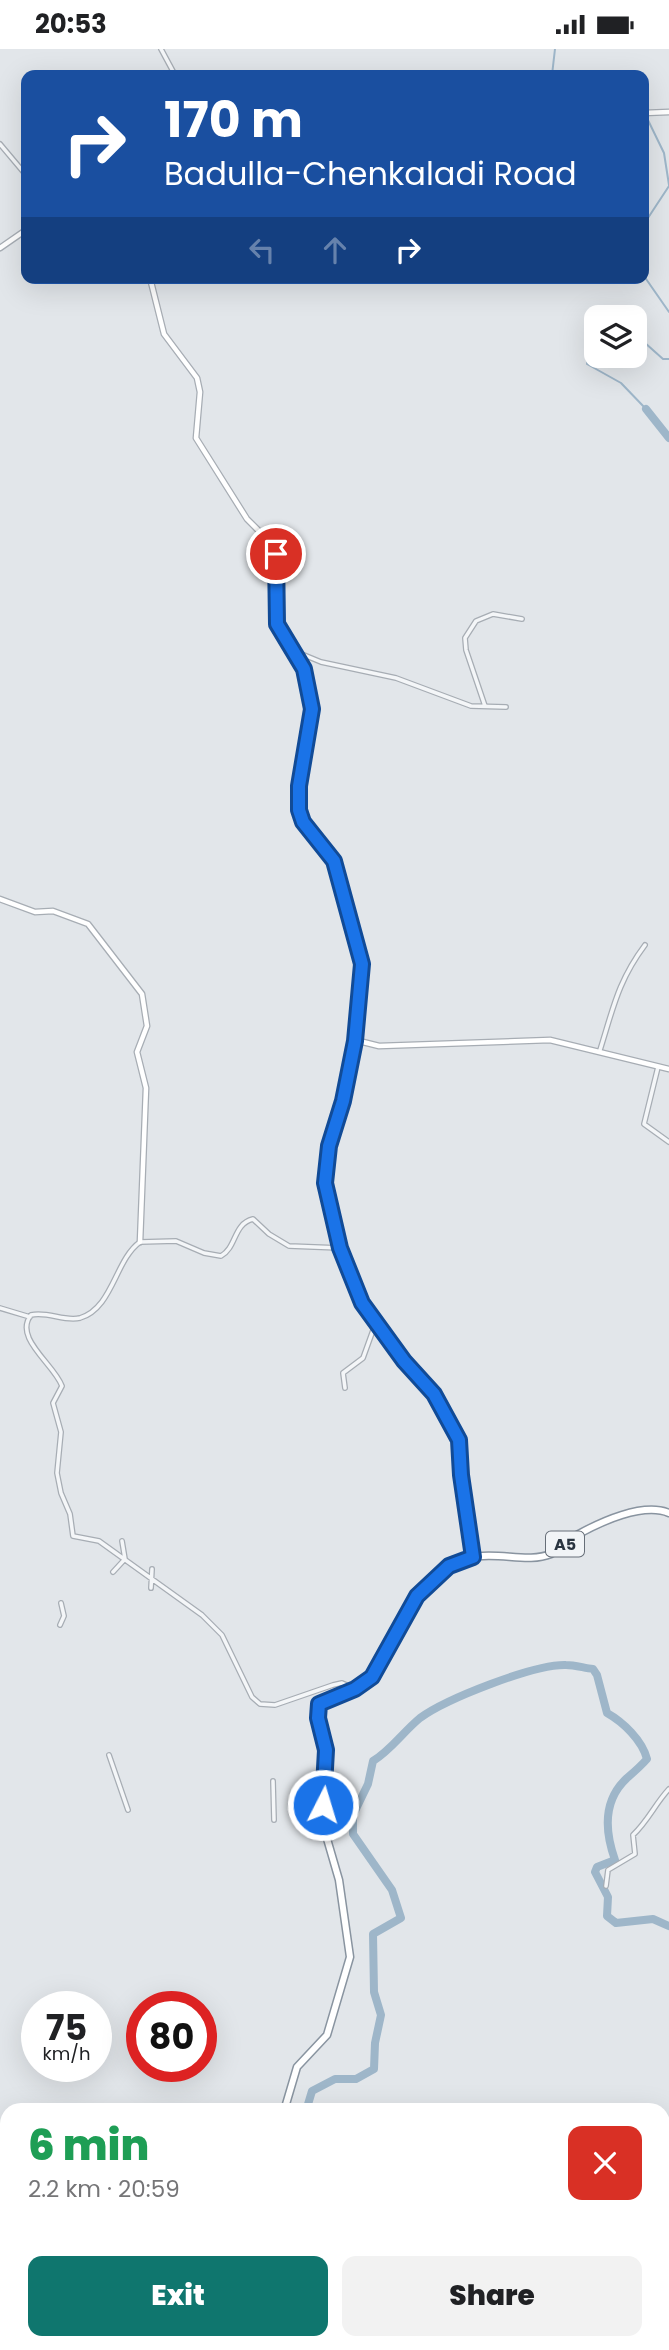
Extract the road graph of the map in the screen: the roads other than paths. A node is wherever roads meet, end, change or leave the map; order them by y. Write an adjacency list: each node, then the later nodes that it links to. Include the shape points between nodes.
1 (161, 49): 2 (street)
2 (172, 70)
3 (669, 112): 4 (main road)
4 (649, 113)
5 (0, 144): 6 (street)
6 (21, 169)
7 (21, 233): 8 (main road)
8 (0, 248)
9 (152, 284): 11 (main road, via 164,334 197,377 196,439 247,519 276,548 277,624)
10 (522, 619): 12 (street, via 493,614 476,621 465,638)
11 (290, 649): 12 (street, via 396,678 471,706); 16 (main road, via 304,669 312,709 299,810 334,861 362,964)
12 (485, 706): 13 (street)
13 (506, 707)
14 (0, 899): 21 (main road, via 88,924 142,994 147,1025 137,1052 146,1088)
15 (645, 945): 17 (street, via 615,995)
16 (355, 1041): 17 (main road, via 379,1046 540,1039); 22 (street, via 325,1173)
17 (600, 1051): 18 (main road)
18 (658, 1067): 19 (main road); 20 (street, via 644,1124)
19 (669, 1069)
20 (669, 1142)
21 (140, 1242): 22 (street, via 176,1241 221,1256 240,1227 253,1219 289,1246); 24 (street, via 86,1315)
22 (340, 1248): 25 (street, via 362,1303)
23 (0, 1308): 24 (street)
24 (30, 1317): 30 (street, via 27,1335 51,1363 62,1386 53,1403 61,1432 57,1473 73,1536 91,1537)
25 (376, 1322): 26 (street, via 363,1358 342,1373); 29 (street, via 434,1394 459,1440)
26 (345, 1388)
27 (669, 1513): 29 (highway, A5, via 646,1510 616,1518 578,1534 551,1554)
28 (122, 1541): 30 (street)
29 (473, 1557): 37 (highway, A5, via 449,1566 417,1596 379,1668)
30 (125, 1559): 32 (street); 33 (street)
31 (152, 1569): 33 (street)
32 (113, 1571)
33 (153, 1580): 34 (street); 37 (street, via 222,1635 252,1697 260,1704 275,1705 342,1683)
34 (151, 1588)
35 (61, 1603): 36 (street, via 64,1616)
36 (60, 1625)
37 (355, 1689): 44 (highway, A5, via 319,1704 317,1711 326,1750 323,1825 339,1880 350,1957 327,2035 297,2067)
38 (109, 1755): 41 (street)
39 (272, 1781): 42 (street)
40 (669, 1789): 43 (street, via 633,1835 635,1854 608,1870)
41 (128, 1810)
42 (274, 1821)
43 (606, 1886)
44 (286, 2103)

